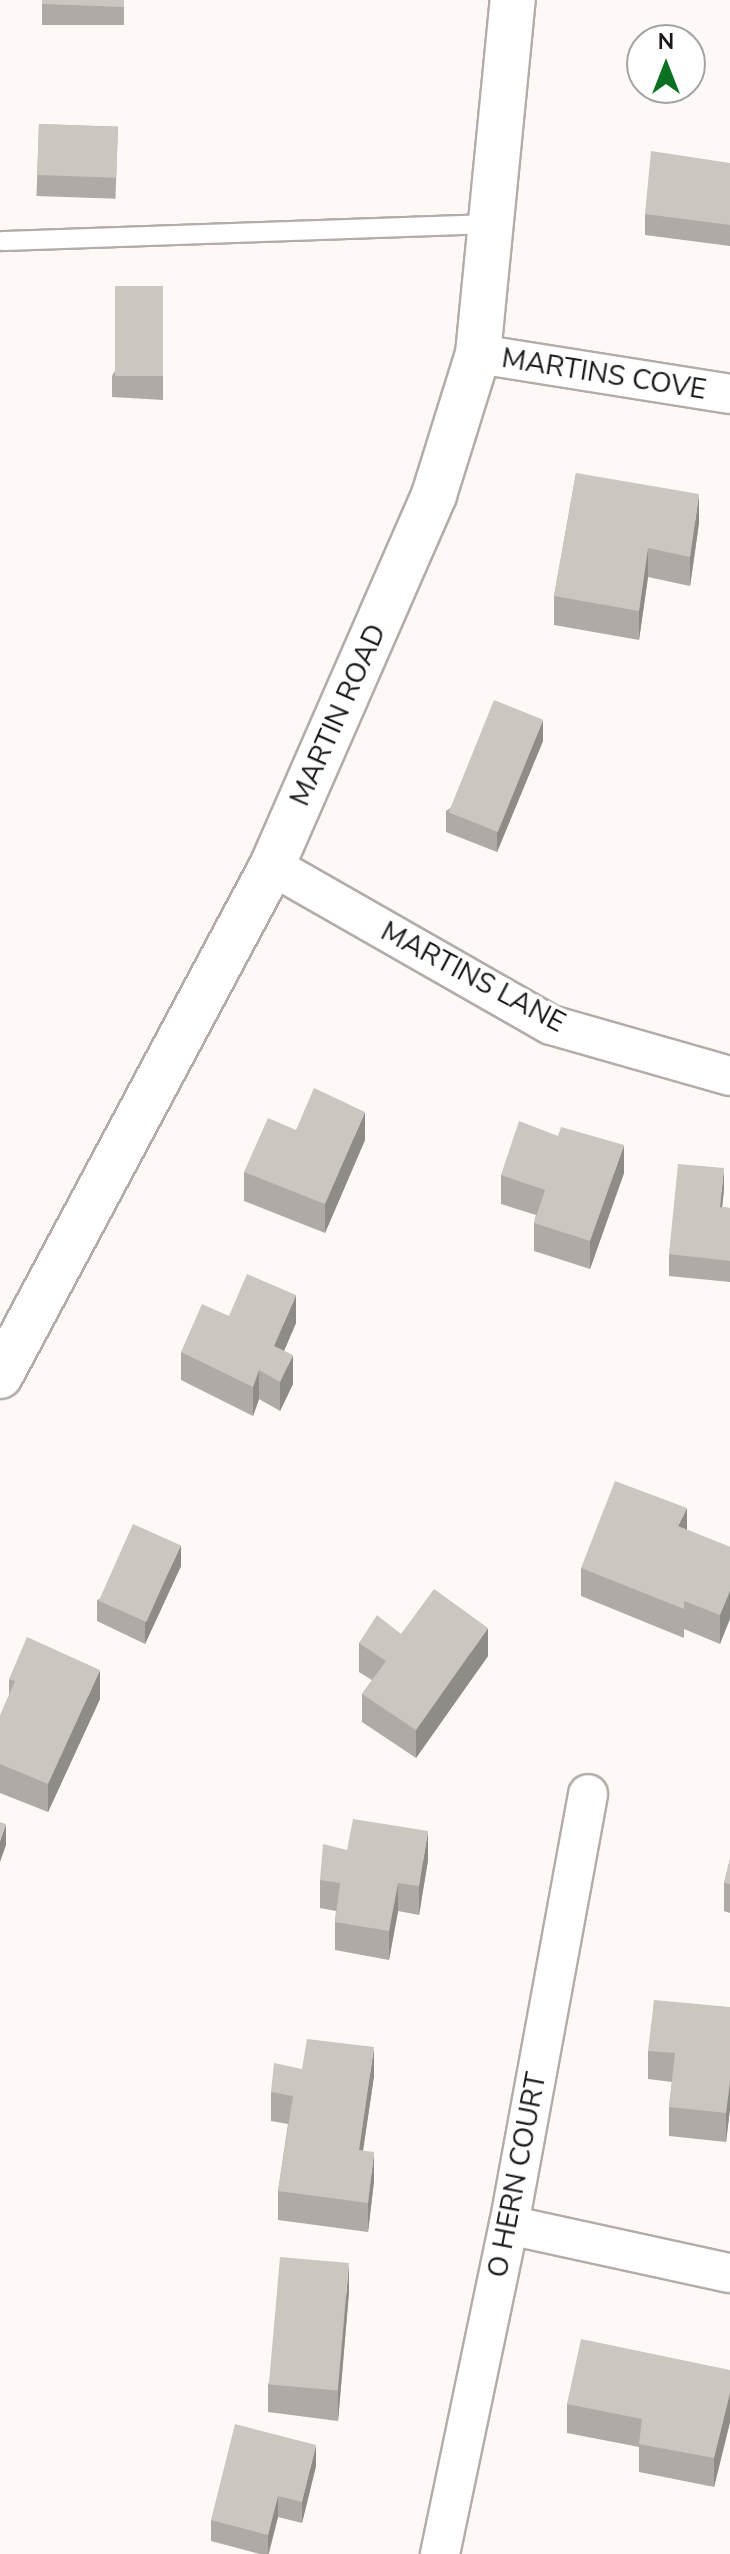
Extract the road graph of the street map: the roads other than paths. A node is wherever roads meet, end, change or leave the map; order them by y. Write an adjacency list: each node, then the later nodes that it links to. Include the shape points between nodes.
1 (513, 0): 2 (street, MARTIN ROAD)
2 (489, 224): 3 (lane); 4 (street, MARTIN ROAD)
3 (2, 241)
4 (478, 354): 5 (street, MARTINS COVE); 6 (street, MARTIN ROAD, via 434,495)
5 (730, 394)
6 (272, 866): 7 (street, MARTINS LANE, via 551,1025); 8 (street, MARTIN ROAD)
7 (730, 1076)
8 (0, 1376)
9 (588, 1794): 10 (street, O HERN COURT)
10 (509, 2225): 11 (street); 12 (street, O HERN COURT)
11 (730, 2273)
12 (440, 2554)

